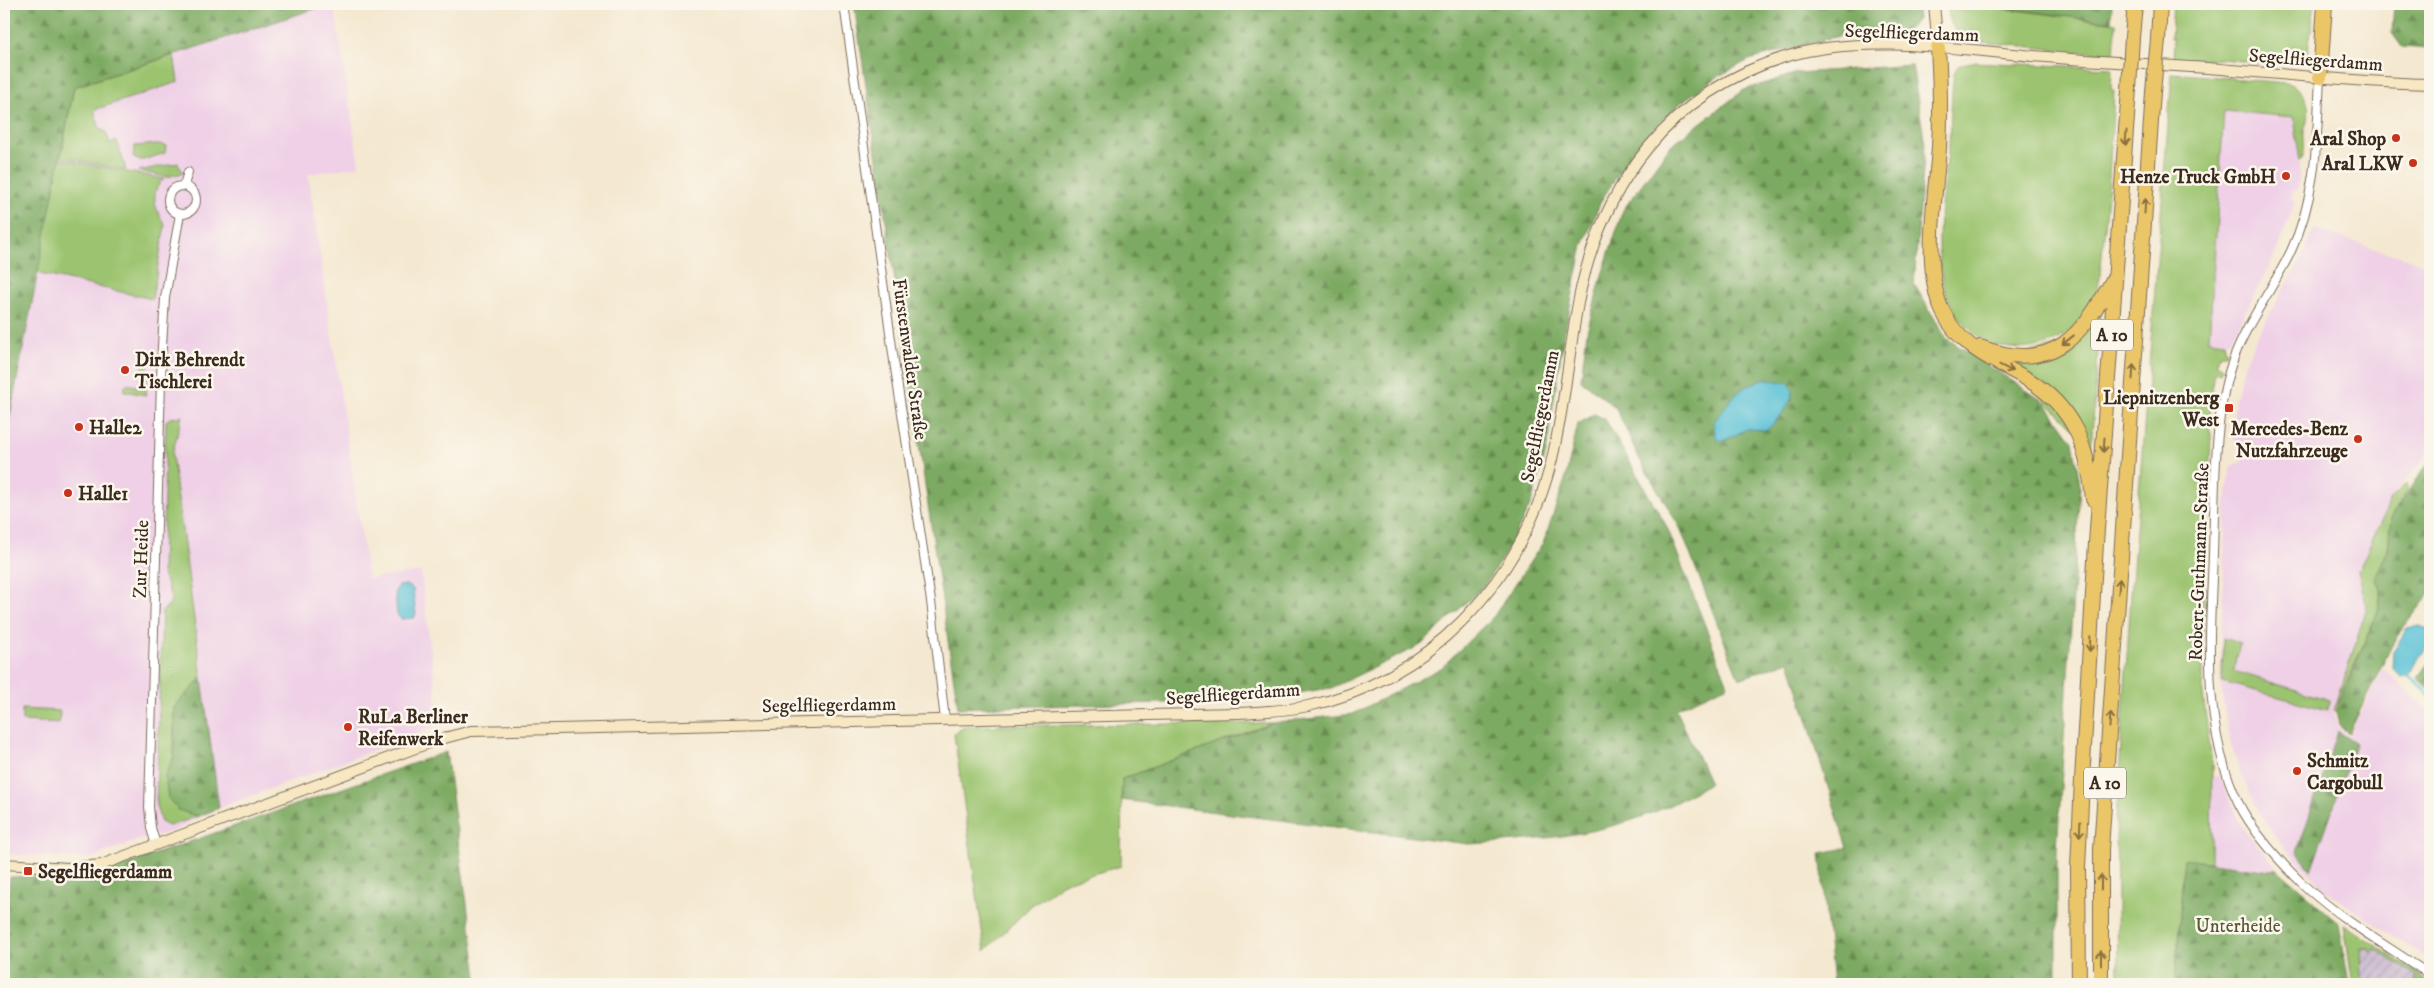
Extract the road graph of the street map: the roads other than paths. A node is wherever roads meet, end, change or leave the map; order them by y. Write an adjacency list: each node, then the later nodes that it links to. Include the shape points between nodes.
1 (844, 4): 15 (street, Fürstenwalder Straße, via 931,601)
2 (1934, 4): 6 (street)
3 (2135, 4): 12 (highway, A 10, one-way to 12, bridge)
4 (2160, 4): 20 (highway, A 10, one-way to 4, bridge, via 2101,848)
5 (2326, 4): 7 (highway)
6 (1938, 48): 7 (street, Segelfliegerdamm); 13 (highway, via 1940,108 1932,270 1943,313); 15 (street, Segelfliegerdamm, via 1853,45 1792,55 1750,70 1713,90 1657,136 1616,193 1594,243 1578,302 1550,465 1524,537 1480,603 1443,640 1404,668 1342,696 1273,711)
7 (2320, 77): 8 (street, Segelfliegerdamm); 18 (street, Robert-Guthmann-Straße, via 2310,197 2292,250 2237,350 2225,389 2215,487 2209,660 2212,696 2229,778 2240,805 2260,837 2308,888 2340,914)
8 (2430, 84)
9 (188, 172): 10 (street)
10 (184, 185): 11 (street, via 193,190 196,202 189,212); 11 (street, via 173,188 168,196 169,206)
11 (180, 214): 16 (street, Zur Heide, via 166,298 162,355 149,807)
12 (2117, 273): 13 (highway, one-way to 13, via 2089,320 2072,338 2053,350 2013,356); 14 (highway, A 10, one-way to 14)
13 (1966, 341): 14 (highway, one-way to 14, via 1984,357 2039,386 2070,419 2085,449)
14 (2096, 543): 19 (highway, A 10, one-way to 19, via 2078,868)
15 (945, 720): 16 (street, Segelfliegerdamm, via 471,730)
16 (156, 845): 17 (street, Segelfliegerdamm, via 86,868)
17 (4, 864)
18 (2430, 975)
19 (2079, 984)
20 (2101, 984)

